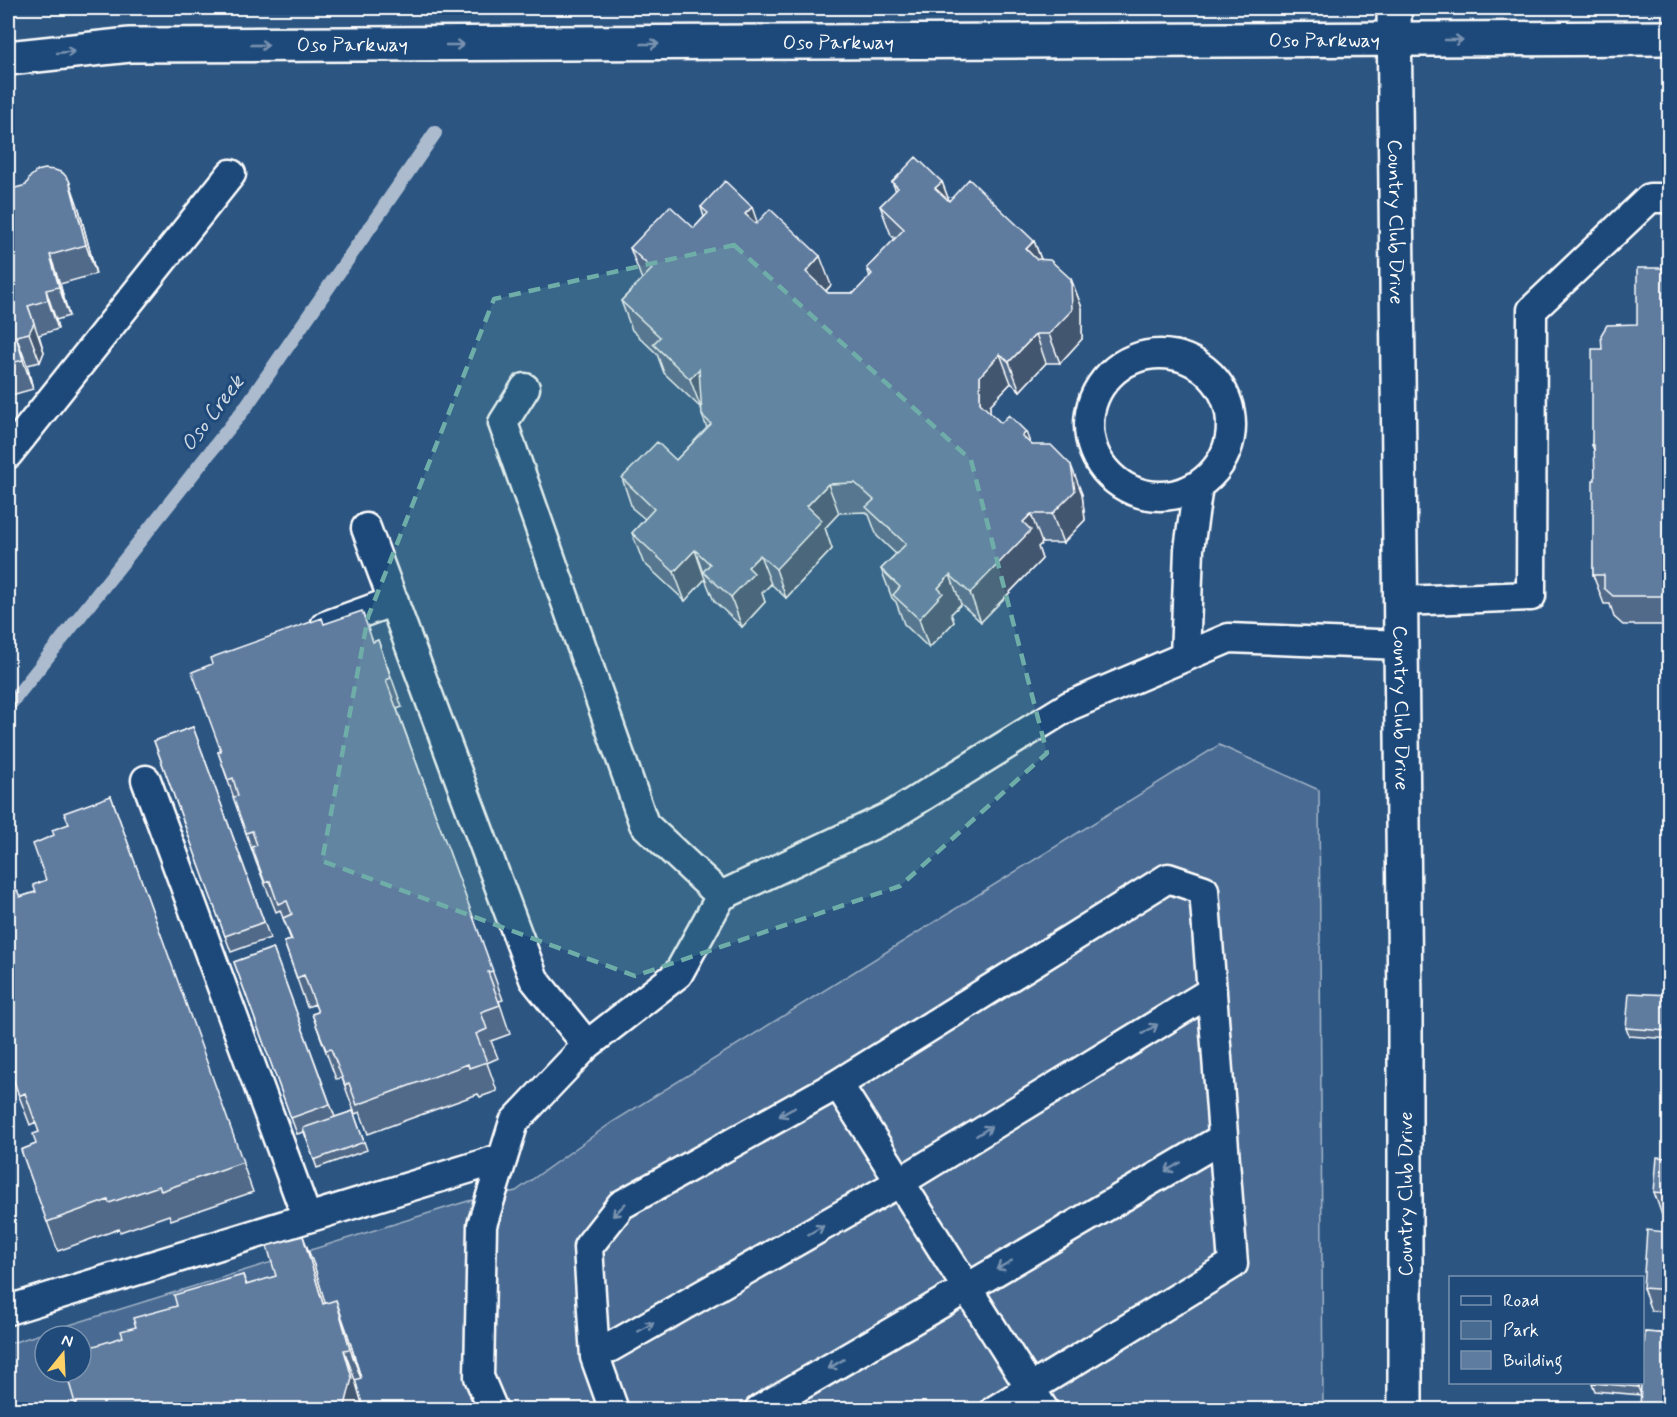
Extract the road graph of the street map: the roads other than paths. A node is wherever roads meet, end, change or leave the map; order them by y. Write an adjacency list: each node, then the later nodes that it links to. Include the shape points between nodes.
1 (1394, 8): 3 (main road, Country Club Drive)
2 (1670, 38): 3 (main road, Oso Parkway, one-way to 2)
3 (1395, 41): 4 (main road, Oso Parkway, one-way to 3, via 130,45); 12 (main road, Country Club Drive)
4 (8, 58)
5 (231, 174): 8 (lane)
6 (1670, 198): 12 (lane, via 1650,198 1532,310 1531,596)
7 (525, 388): 17 (lane, via 503,423 644,824)
8 (8, 454)
9 (1198, 486): 9 (lane, via 1216,471 1227,450 1232,427 1228,403 1217,383 1200,366 1178,356 1154,354 1131,360 1112,373 1097,391 1089,413 1089,436 1097,458 1111,477 1130,490 1152,496 1175,495); 15 (lane, via 1189,549)
10 (366, 528): 11 (lane)
11 (394, 601): 13 (lane); 19 (lane, via 534,979)
12 (1401, 601): 14 (main road, Country Club Drive)
13 (298, 636)
14 (1401, 645): 15 (lane, via 1228,638); 33 (main road, Country Club Drive)
15 (1185, 657): 17 (lane, via 1069,706 891,816)
16 (146, 780): 24 (lane)
17 (720, 896): 19 (lane, via 678,974)
18 (1212, 991): 20 (lane, via 1204,890 1168,878); 21 (lane); 23 (lane, one-way to 18)
19 (587, 1045): 22 (lane, via 514,1122)
20 (838, 1084): 23 (lane); 27 (lane, one-way to 27, via 621,1205 588,1247)
21 (1223, 1138): 25 (lane, one-way to 25); 28 (lane, via 1233,1264)
22 (503, 1158): 24 (lane); 29 (lane, via 482,1225 479,1377)
23 (900, 1182): 25 (lane); 27 (lane, one-way to 23)
24 (307, 1218): 26 (lane)
25 (967, 1287): 28 (lane); 31 (lane, one-way to 31)
26 (8, 1310)
27 (595, 1356): 30 (lane)
28 (1037, 1399): 32 (lane)
29 (493, 1410)
30 (614, 1410)
31 (759, 1410)
32 (995, 1410)
33 (1405, 1410)

